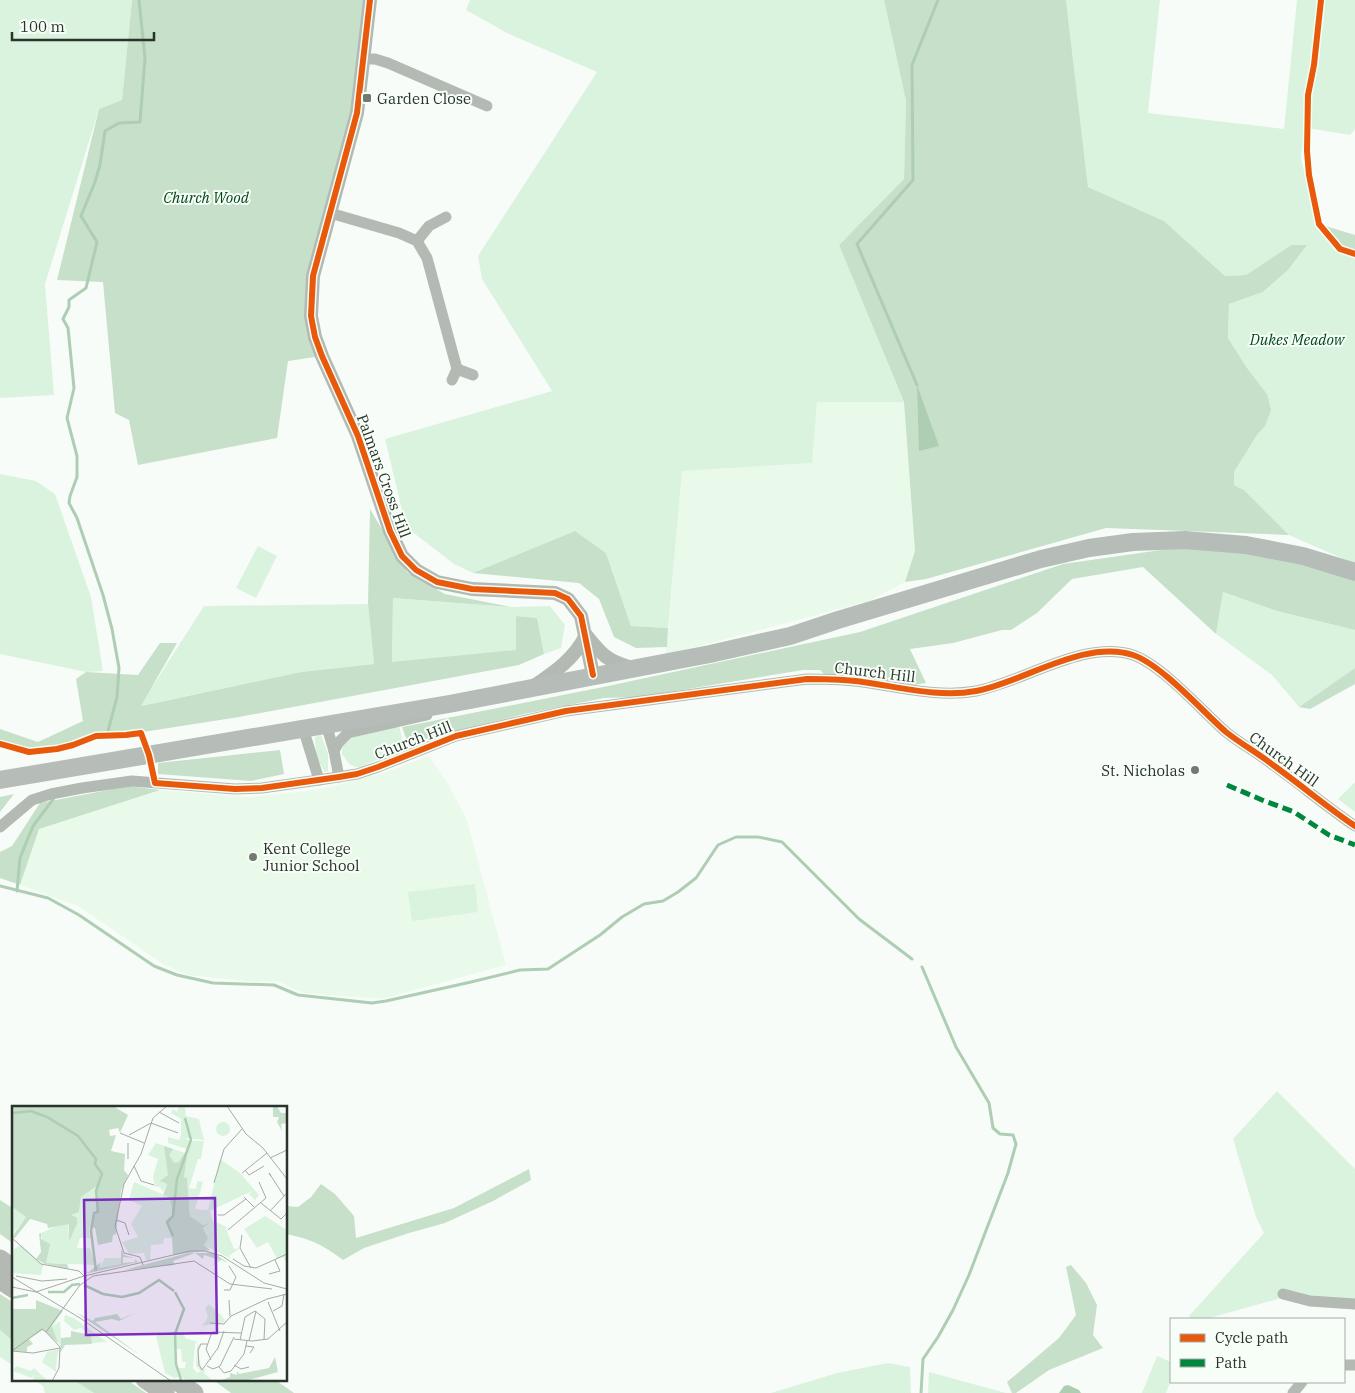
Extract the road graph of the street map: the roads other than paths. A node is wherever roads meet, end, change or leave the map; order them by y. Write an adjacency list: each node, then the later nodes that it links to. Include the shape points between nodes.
1 (370, 0): 2 (street, Palmars Cross Hill)
2 (364, 58): 3 (street, via 388,63); 4 (street, Palmars Cross Hill, via 357,113)
3 (487, 106)
4 (330, 213): 6 (street); 11 (street, Palmars Cross Hill, via 313,276 311,316 315,337 358,436 402,556 416,570 437,582 472,589 561,595 582,616)
5 (446, 217): 6 (street, via 429,226)
6 (417, 241): 7 (street, via 427,258)
7 (457, 369): 8 (street); 9 (street)
8 (473, 375)
9 (452, 380)
10 (1355, 572): 12 (main road, via 1304,556 1246,545 1185,540 1133,542 1088,548 1041,560 790,636)
11 (586, 635): 12 (street, via 603,656); 13 (street, Palmars Cross Hill); 14 (street, via 580,647 556,672)
12 (632, 668): 13 (main road)
13 (593, 675): 14 (main road)
14 (532, 687): 15 (main road)
15 (449, 704): 16 (main road); 18 (street, via 425,717 348,733)
16 (326, 724): 17 (main road); 18 (street)
17 (303, 728): 20 (main road); 21 (street)
18 (334, 751): 19 (street)
19 (339, 777): 21 (street, Church Hill); 22 (street, Church Hill, via 378,767 456,736 566,710 807,679 960,693 1003,683 1077,657 1122,652 1151,665 1227,733)
20 (0, 780)
21 (319, 780): 23 (street, Church Hill, via 235,789 132,781 110,784 32,800)
22 (1355, 826)
23 (0, 827)
24 (0, 1259): 25 (highway)
25 (12, 1268)
26 (0, 1280): 27 (highway)
27 (12, 1288)
28 (1283, 1294): 29 (street, via 1310,1301)
29 (1355, 1304)
30 (146, 1380): 33 (highway)
31 (175, 1380): 34 (highway)
32 (1301, 1383): 35 (street)
33 (165, 1393)
34 (194, 1393)
35 (1293, 1393)

